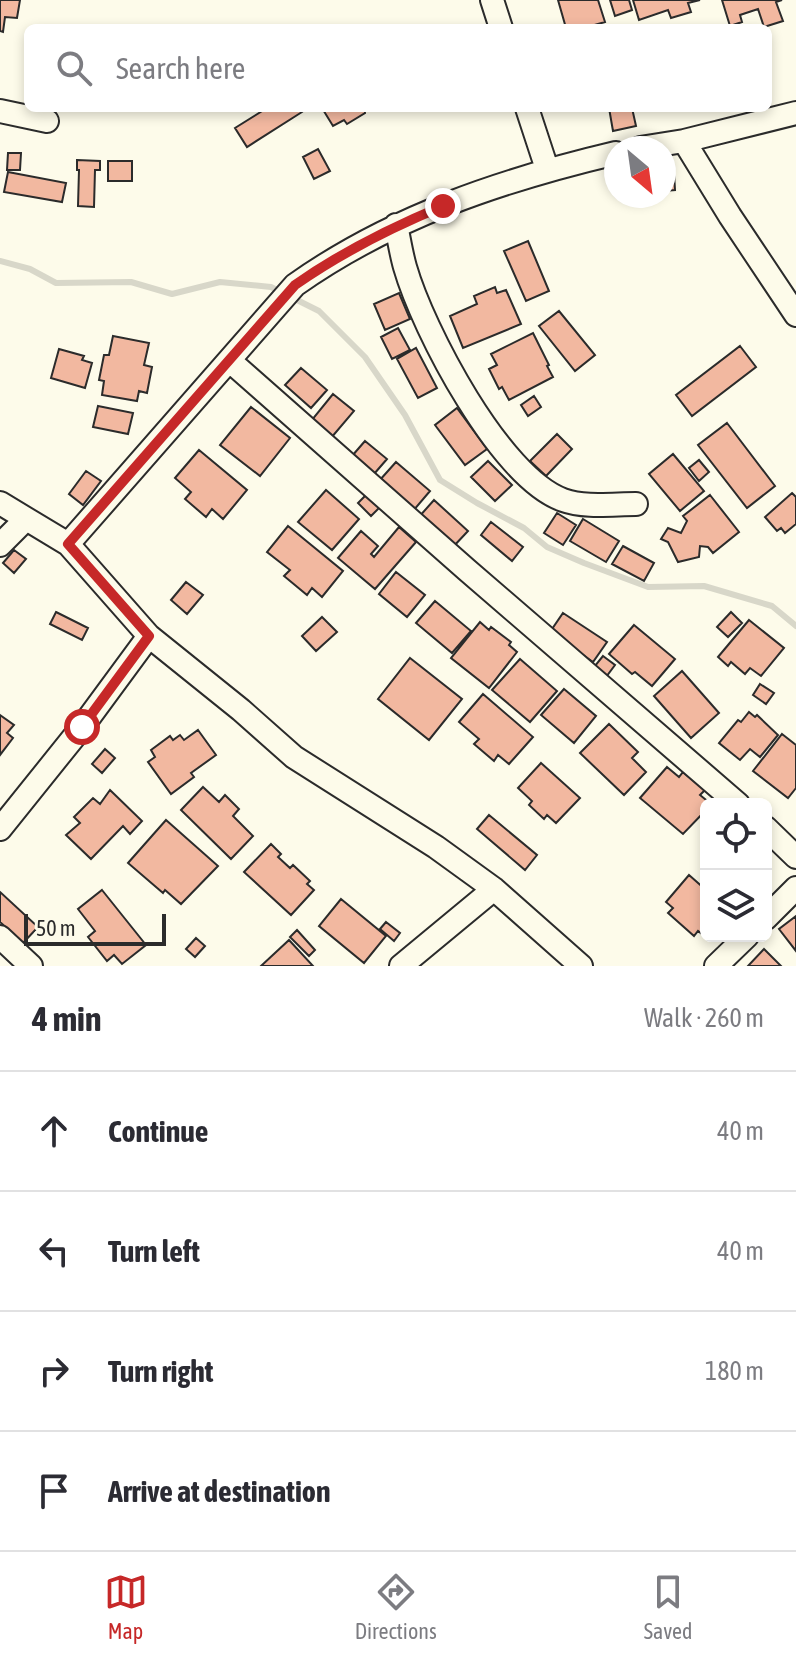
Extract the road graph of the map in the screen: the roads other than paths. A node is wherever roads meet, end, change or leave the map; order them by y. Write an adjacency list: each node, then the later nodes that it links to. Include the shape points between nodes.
1 (492, 0): 2 (street)
2 (500, 24)
3 (0, 111): 6 (street)
4 (528, 112): 10 (street)
5 (796, 113): 7 (street)
6 (47, 121)
7 (684, 141): 8 (street); 12 (street)
8 (676, 142)
9 (604, 156): 10 (street)
10 (547, 169): 11 (street)
11 (396, 225): 13 (street, via 295,285); 15 (street, via 406,268 448,366 518,469 564,500)
12 (796, 315)
13 (230, 361): 17 (street); 20 (street)
14 (0, 503): 16 (street)
15 (636, 504)
16 (26, 519): 17 (street); 18 (street)
17 (68, 544): 19 (street)
18 (0, 545)
19 (149, 636): 21 (street); 25 (street, via 294,757)
20 (731, 798)
21 (0, 829)
22 (772, 834): 23 (street)
23 (796, 857)
24 (796, 888): 26 (street)
25 (494, 889): 30 (street); 31 (street)
26 (772, 912)
27 (0, 937): 29 (street)
28 (741, 942): 32 (street)
29 (31, 966)
30 (401, 966)
31 (581, 966)
32 (716, 966)

